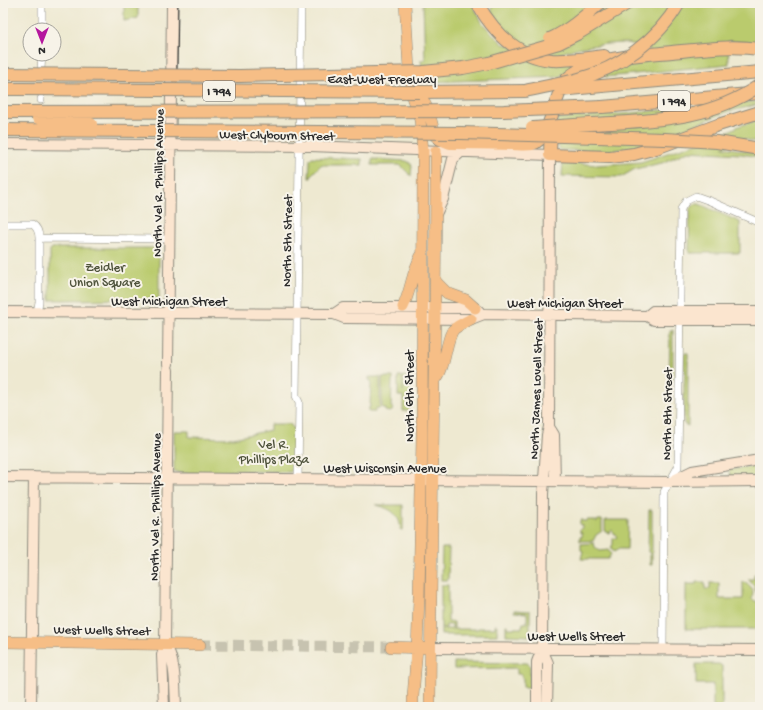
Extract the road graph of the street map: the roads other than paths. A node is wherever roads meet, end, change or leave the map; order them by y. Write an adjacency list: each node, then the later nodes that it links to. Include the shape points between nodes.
1 (42, 3): 11 (street)
2 (172, 3): 34 (street, North Vel R. Phillips Avenue)
3 (301, 3): 35 (street, North 5th Street)
4 (406, 3): 21 (main road, North 6th Street, via 408,61)
5 (477, 3): 10 (highway)
6 (485, 3): 10 (highway)
7 (600, 3): 14 (highway, bridge, via 556,36)
8 (628, 3): 14 (highway, bridge, via 577,34)
9 (679, 3): 24 (highway, bridge, via 656,34 604,70 579,79)
10 (484, 16): 13 (highway, via 506,40 535,57 552,60)
11 (42, 22)
12 (760, 49): 13 (highway, via 729,47)
13 (635, 56): 28 (highway, via 592,65 571,76 562,86)
14 (506, 59): 19 (highway, bridge, via 463,68 424,72)
15 (41, 62): 16 (street)
16 (41, 69)
17 (760, 72): 24 (highway, East-West Freeway / I 794, bridge)
18 (3, 74): 19 (highway, bridge)
19 (240, 76): 23 (highway, bridge)
20 (760, 85): 32 (highway, bridge, via 718,107 674,118)
21 (412, 86): 31 (main road, North 6th Street, via 422,96); 37 (main road, North 6th Street, via 412,98 420,120)
22 (3, 89): 23 (highway, East-West Freeway / I 794)
23 (20, 89): 24 (highway, East-West Freeway / I 794, bridge)
24 (525, 91)
25 (760, 93): 26 (highway, I 794, bridge, via 602,107 504,112)
26 (3, 113): 30 (highway, bridge)
27 (754, 114): 40 (highway, via 634,154 610,157)
28 (552, 116): 31 (highway, via 543,135 532,144 450,143); 40 (highway)
29 (3, 130): 30 (highway, bridge)
30 (155, 132): 32 (highway, bridge)
31 (434, 133)
32 (461, 133): 36 (highway, bridge, via 665,139 717,142)
33 (3, 144): 34 (street, West Clybourn Street, via 40,141)
34 (170, 146): 35 (street, West Clybourn Street); 45 (street, North Vel R. Phillips Avenue)
35 (300, 147): 37 (street, West Clybourn Street); 56 (street, North 5th Street)
36 (760, 149)
37 (423, 151): 38 (street, West Clybourn Street); 46 (main road, North 6th Street)
38 (436, 151): 39 (street, West Clybourn Street); 41 (main road, North 6th Street)
39 (461, 152): 40 (street, West Clybourn Street); 41 (street, via 453,158 443,199)
40 (550, 155): 58 (street, North James Lovell Street)
41 (435, 216): 47 (main road, North 6th Street)
42 (760, 223): 59 (street, North 8th Street, via 703,198 696,196 686,201 681,209)
43 (3, 224): 44 (street, via 32,224 37,229)
44 (39, 238): 45 (street); 54 (street)
45 (170, 239): 55 (street, North Vel R. Phillips Avenue)
46 (422, 254): 48 (main road, via 414,270); 49 (main road, North 6th Street)
47 (435, 281): 50 (main road, North 6th Street); 51 (main road, via 447,293 466,300)
48 (404, 307): 49 (street, West Michigan Street); 57 (street, West Michigan Street, via 343,308)
49 (422, 307): 50 (street, West Michigan Street); 61 (main road, North 6th Street)
50 (435, 307): 51 (street, West Michigan Street); 62 (main road, North 6th Street)
51 (479, 311): 58 (street, West Michigan Street); 63 (street, West Michigan Street)
52 (760, 311): 60 (street, West Michigan Street)
53 (3, 312): 54 (street, West Michigan Street)
54 (37, 312): 55 (street, West Michigan Street)
55 (169, 313): 56 (street, West Michigan Street); 70 (street, North Vel R. Phillips Avenue)
56 (297, 314): 57 (street, West Michigan Street); 71 (street, North 5th Street)
57 (334, 314): 61 (street, West Michigan Street, via 344,318)
58 (550, 315): 59 (street, West Michigan Street, via 647,316 654,320); 66 (street, North James Lovell Street)
59 (679, 316): 60 (street, West Michigan Street); 77 (street, North 8th Street, via 678,467)
60 (743, 316): 64 (street, West Michigan Street)
61 (422, 319): 62 (street, West Michigan Street); 72 (main road, North 6th Street)
62 (435, 319): 63 (street, West Michigan Street); 65 (main road, North 6th Street)
63 (471, 319): 65 (main road, via 454,329 440,374)
64 (760, 320)
65 (435, 381): 73 (main road, North 6th Street)
66 (549, 427): 74 (street, North James Lovell Street); 75 (street, via 554,435)
67 (760, 460): 77 (street, West Wisconsin Avenue, via 692,471)
68 (3, 477): 69 (street, West Wisconsin Avenue)
69 (34, 478): 70 (street, West Wisconsin Avenue); 81 (street)
70 (167, 478): 71 (street, West Wisconsin Avenue); 82 (street, North Vel R. Phillips Avenue)
71 (298, 479): 72 (street, West Wisconsin Avenue)
72 (420, 480): 73 (street, West Wisconsin Avenue); 78 (main road, North 6th Street)
73 (432, 480): 74 (street, West Wisconsin Avenue); 79 (main road, North 6th Street)
74 (544, 481): 75 (street, West Wisconsin Avenue); 87 (street, North James Lovell Street)
75 (555, 481): 77 (street, West Wisconsin Avenue)
76 (760, 481): 77 (street, West Wisconsin Avenue)
77 (670, 482): 88 (street, North 8th Street, via 664,492)
78 (419, 563): 79 (main road); 85 (main road, North 6th Street)
79 (432, 563): 86 (main road, North 6th Street)
80 (3, 642): 81 (main road, West Wells Street)
81 (32, 642): 82 (main road, West Wells Street); 90 (street)
82 (165, 644): 83 (main road, West Wells Street); 91 (street, North Vel R. Phillips Avenue, via 162,655); 92 (street, North Vel R. Phillips Avenue, via 172,661)
83 (200, 645)
84 (391, 647): 85 (main road, West Wells Street)
85 (417, 648): 86 (main road, West Wells Street); 93 (main road, North 6th Street)
86 (431, 648): 87 (street, West Wells Street); 94 (main road, North 6th Street)
87 (542, 649): 88 (street, West Wells Street); 95 (street, North James Lovell Street, via 537,662); 96 (street, North James Lovell Street, via 548,663)
88 (663, 649): 89 (street, West Wells Street)
89 (760, 650)
90 (31, 707)
91 (164, 707)
92 (176, 707)
93 (413, 707)
94 (430, 707)
95 (537, 707)
96 (547, 707)

